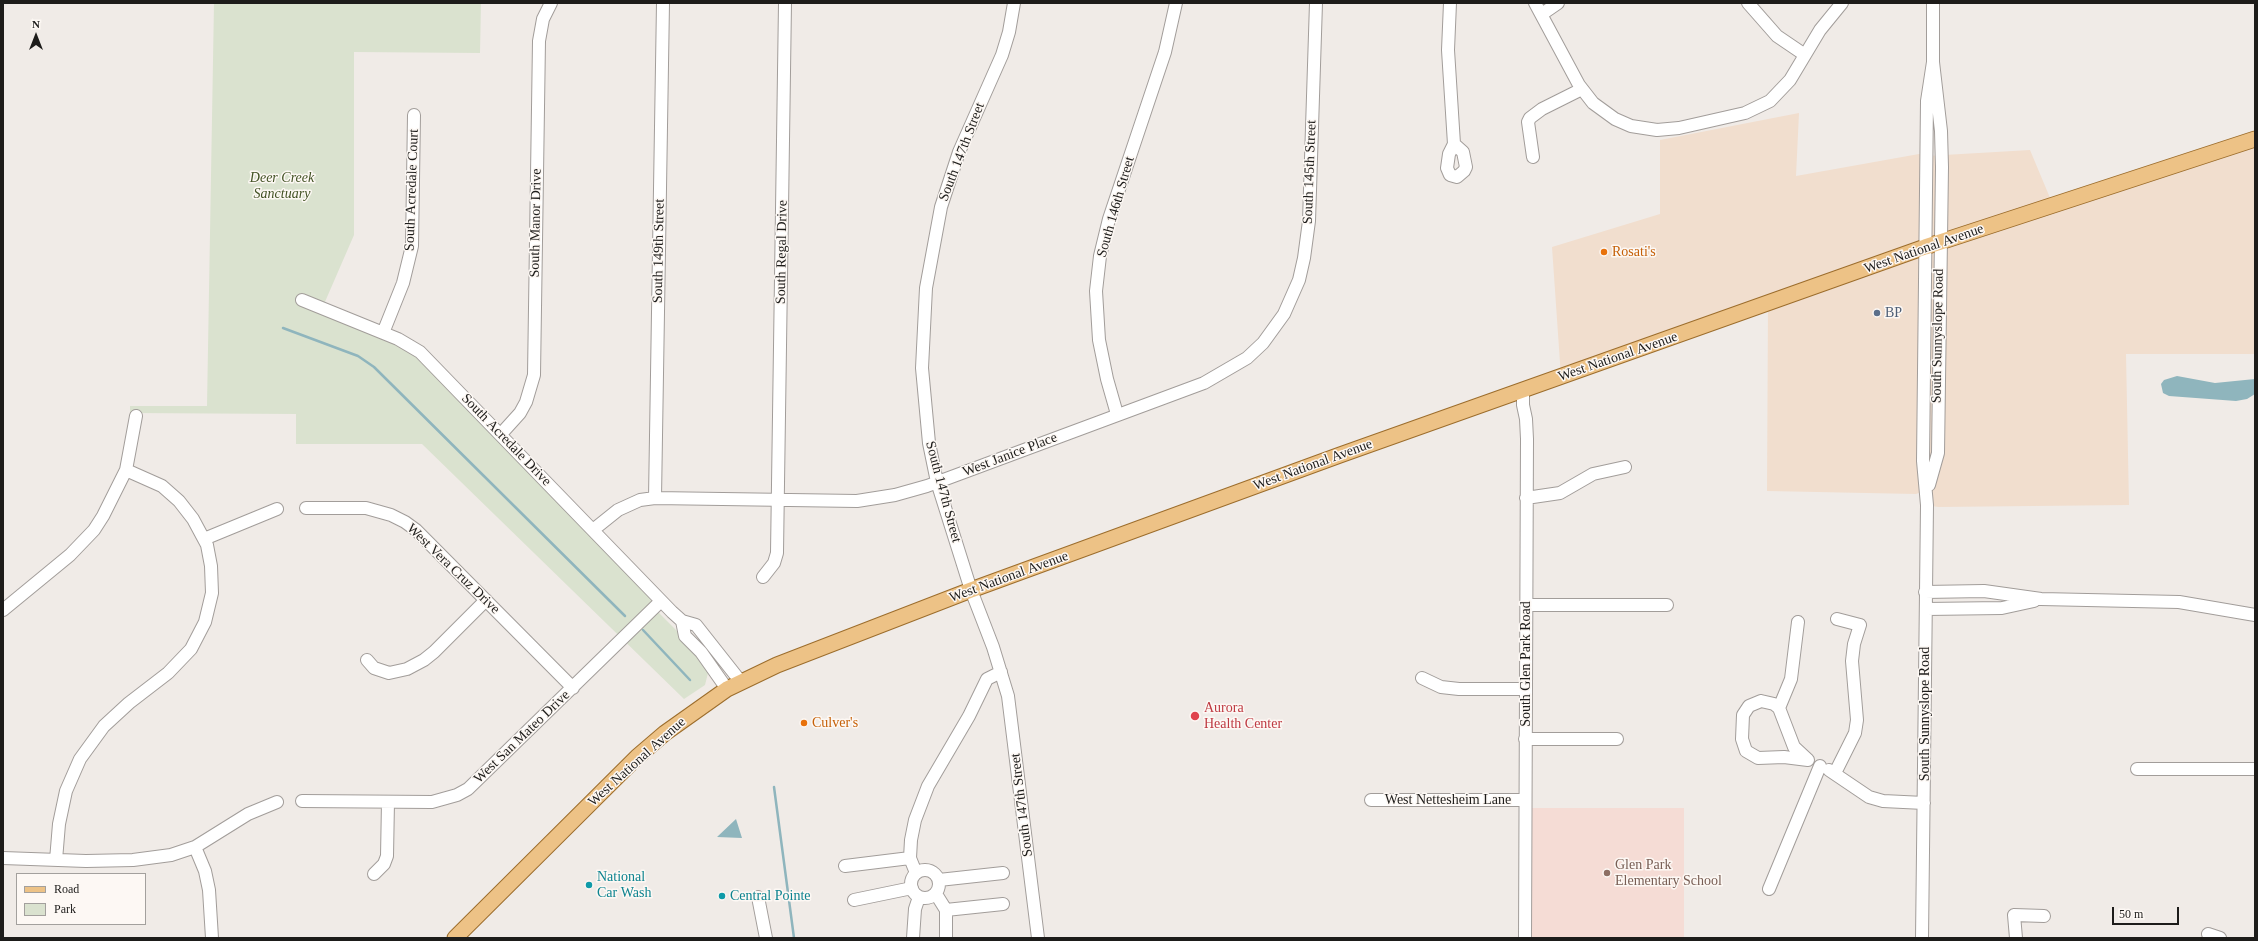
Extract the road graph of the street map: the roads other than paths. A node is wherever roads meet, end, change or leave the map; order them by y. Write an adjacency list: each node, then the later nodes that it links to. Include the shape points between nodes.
1 (551, 3): 29 (street, South Manor Drive, via 543,19 539,41 534,375 520,414)
2 (662, 3): 34 (street, South 149th Street)
3 (786, 3): 36 (street, South Regal Drive)
4 (1014, 3): 32 (street, South 147th Street, via 1002,55 959,152 941,207 932,251 924,307 922,368 929,443)
5 (1176, 3): 27 (street, South 146th Street, via 1166,52 1109,219 1100,256 1096,291 1099,340)
6 (1316, 3): 25 (street, South 145th Street, via 1307,240 1299,280)
7 (1450, 3): 19 (street, via 1448,50)
8 (1535, 3): 13 (street)
9 (1558, 3): 13 (street)
10 (1748, 3): 14 (street, via 1777,36)
11 (1842, 3): 14 (street, via 1832,13)
12 (1933, 3): 15 (street, South Sunnyslope Road)
13 (1542, 14): 16 (street)
14 (1805, 55): 16 (street, via 1790,80 1764,105 1745,113 1679,128 1656,130 1631,126 1600,110)
15 (1933, 62): 21 (street, South Sunnyslope Road, via 1941,131); 22 (street, South Sunnyslope Road, via 1927,101)
16 (1582, 89): 20 (street, via 1542,109 1530,118 1528,127)
17 (414, 115): 24 (street, South Acredale Court, via 412,246 403,283)
18 (2255, 139): 21 (main road, West National Avenue)
19 (1454, 144)
20 (1533, 157)
21 (1940, 242): 22 (main road, West National Avenue); 33 (street, South Sunnyslope Road, via 1938,454)
22 (1925, 247): 26 (main road, West National Avenue); 33 (street, South Sunnyslope Road, via 1923,461)
23 (302, 300): 24 (street, South Acredale Drive)
24 (383, 333): 29 (street, South Acredale Drive, via 420,352)
25 (1270, 334): 27 (street, West Janice Place, via 1247,358 1219,376 1182,392)
26 (1523, 390): 35 (street, South Glen Park Road, via 1526,419); 42 (main road, West National Avenue)
27 (1117, 414): 32 (street, West Janice Place)
28 (136, 416): 31 (street)
29 (500, 434): 39 (street, South Acredale Drive)
30 (1625, 467): 35 (street, via 1593,474 1560,493)
31 (126, 470): 40 (street, via 171,493 193,519); 50 (street, via 112,502 94,530 70,555)
32 (937, 482): 36 (street, West Janice Place, via 874,500); 42 (street, South 147th Street)
33 (1927, 490): 43 (street, South Sunnyslope Road)
34 (655, 498): 36 (street, West Janice Place); 39 (street, West Janice Place, via 640,500 618,510)
35 (1526, 498): 47 (street, South Glen Park Road)
36 (778, 500): 41 (street, South Regal Drive, via 776,560)
37 (306, 508): 45 (street, West Vera Cruz Drive, via 366,508 401,519 416,530)
38 (277, 509): 40 (street)
39 (593, 530): 46 (street, South Acredale Drive)
40 (204, 539): 79 (street, via 212,566 212,594 199,636 183,659 104,726 84,752 66,792 59,824)
41 (763, 577)
42 (971, 590): 56 (street, South 147th Street); 58 (main road, West National Avenue, via 776,665)
43 (1925, 592): 44 (street, via 1984,591); 49 (street, South Sunnyslope Road)
44 (2041, 599): 49 (street, via 2002,608); 51 (street, via 2179,602)
45 (486, 600): 55 (street, via 434,652 407,669 384,672 374,668); 59 (street, West Vera Cruz Drive)
46 (661, 601): 53 (street, South Acredale Drive); 59 (street, West San Mateo Drive)
47 (1526, 605): 48 (street); 61 (street, South Glen Park Road)
48 (1668, 605)
49 (1926, 609): 75 (street, South Sunnyslope Road)
50 (3, 610)
51 (2255, 615)
52 (1837, 619): 69 (street, via 1860,625 1852,661 1857,720 1855,733)
53 (682, 621): 58 (street, South Acredale Drive, via 696,625); 60 (street, South Acredale Drive, via 685,636 701,652)
54 (1798, 622): 62 (street, via 1791,679)
55 (367, 660)
56 (1001, 672): 78 (street, via 986,678 969,716 928,786 915,820); 99 (street, South 147th Street, via 1008,696)
57 (1422, 678): 61 (street, via 1441,687 1459,689)
58 (741, 682): 60 (main road, West National Avenue)
59 (573, 688): 74 (street, West San Mateo Drive, via 468,789 432,802)
60 (727, 689): 95 (main road, West National Avenue, via 686,717 638,757)
61 (1526, 689): 63 (street, South Glen Park Road)
62 (1779, 708): 65 (street, via 1790,740 1798,752); 65 (street, via 1761,701 1744,711 1742,739 1746,751 1758,758)
63 (1525, 738): 64 (street); 71 (street, South Glen Park Road)
64 (1617, 739)
65 (1808, 760): 66 (street)
66 (1820, 766): 69 (street); 85 (street)
67 (2137, 769): 68 (street)
68 (2255, 769)
69 (1835, 773): 75 (street, via 1869,797 1883,802)
70 (1371, 800): 71 (street, West Nettesheim Lane)
71 (1525, 800): 100 (street, South Glen Park Road)
72 (302, 801): 74 (street, West San Mateo Drive)
73 (277, 802): 76 (street, via 248,814)
74 (388, 802): 83 (street, via 387,856 384,864)
75 (1924, 803): 101 (street, South Sunnyslope Road)
76 (195, 847): 79 (street, via 171,855 134,860); 94 (street, via 205,871 209,890)
77 (3, 858): 79 (street)
78 (910, 858): 80 (street); 81 (street)
79 (56, 860)
80 (845, 866)
81 (916, 873): 84 (street, via 930,870); 86 (street, via 911,881)
82 (1003, 873): 84 (street)
83 (374, 874)
84 (939, 880): 87 (street)
85 (1770, 889)
86 (915, 892): 87 (street, via 928,898); 89 (street); 97 (street)
87 (936, 894): 91 (street)
88 (758, 897): 96 (street)
89 (854, 900)
90 (1003, 904): 91 (street)
91 (946, 910): 98 (street)
92 (2044, 916): 102 (street, via 2014,915)
93 (2208, 934): 103 (street)
94 (212, 938)
95 (455, 938)
96 (766, 938)
97 (913, 938)
98 (946, 938)
99 (1038, 938)
100 (1524, 938)
101 (1922, 938)
102 (2016, 938)
103 (2220, 938)

